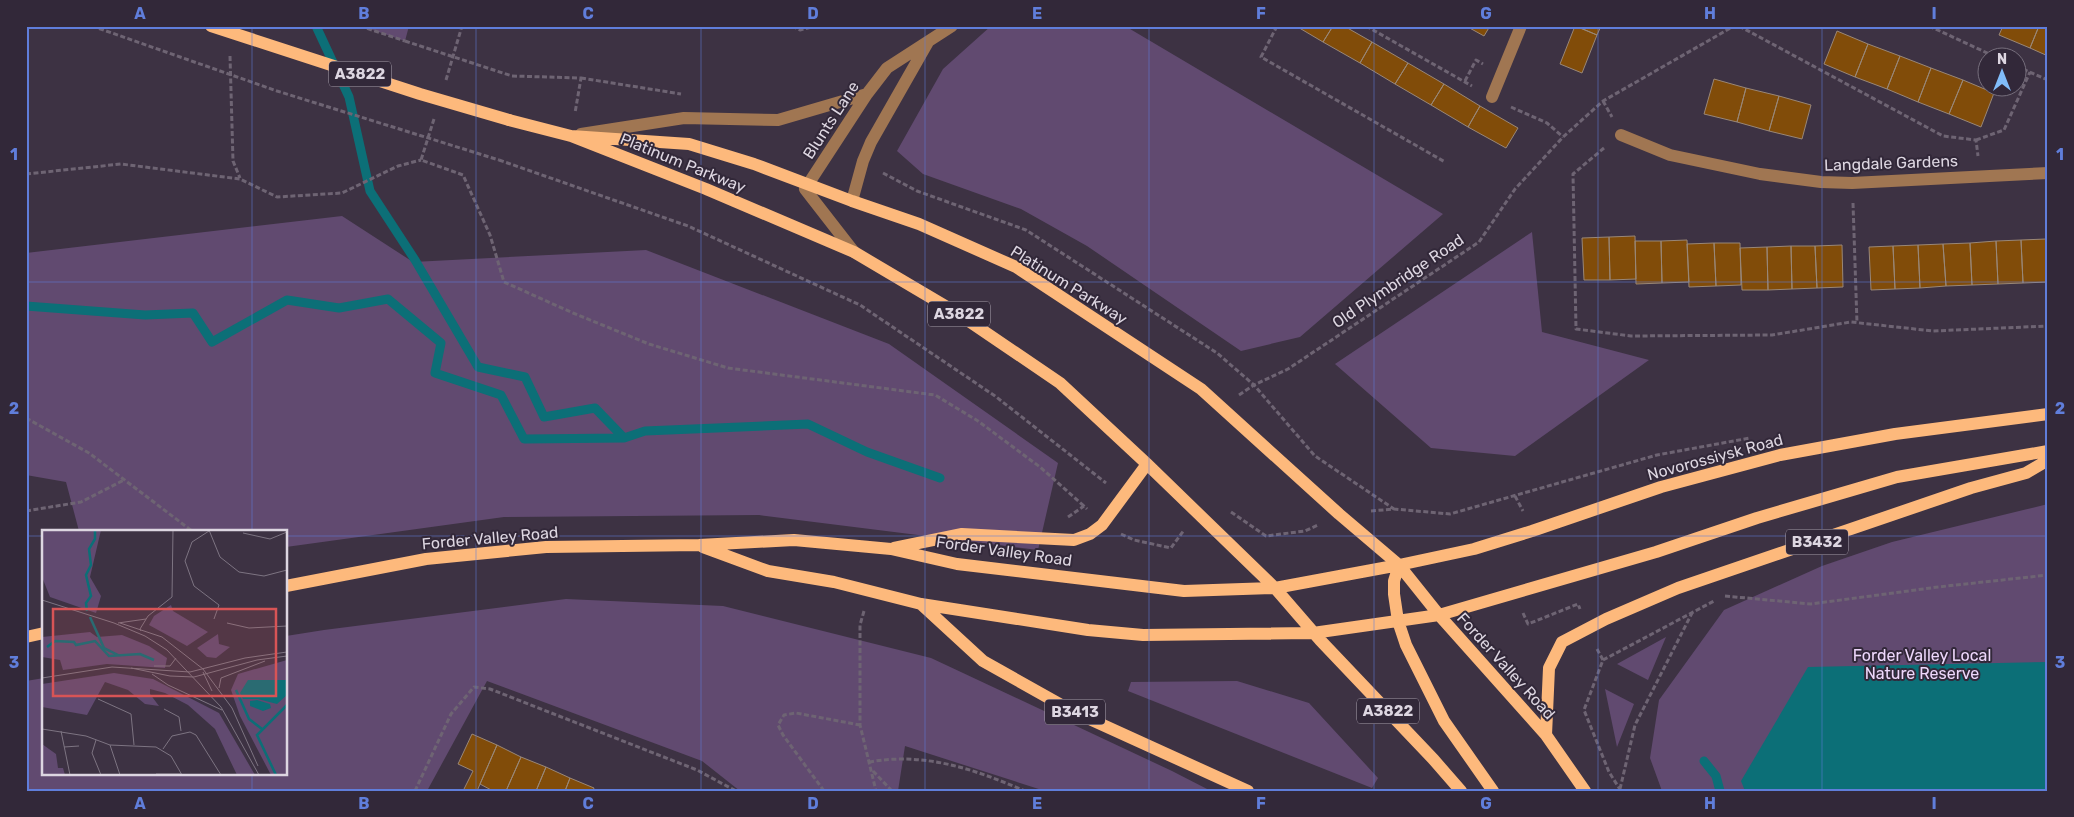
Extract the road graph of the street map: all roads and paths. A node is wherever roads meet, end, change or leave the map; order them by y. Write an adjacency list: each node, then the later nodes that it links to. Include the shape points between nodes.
1 (92, 26): 53 (path, bridge, via 277,91 499,160 688,226 860,305 995,396)
2 (211, 26): 29 (main road, Platinum Parkway / A3822, bridge, via 420,94)
3 (360, 26): 20 (path, bridge, via 512,76)
4 (462, 26): 23 (path)
5 (792, 26): 6 (path, via 800,30)
6 (816, 26)
7 (952, 26): 14 (street, Blunts Lane)
8 (1277, 26): 34 (path, via 1261,57)
9 (1366, 26): 22 (path)
10 (1521, 26): 26 (street)
11 (1734, 26): 30 (path, Old Plymbridge Road, via 1603,101)
12 (1739, 26): 31 (path, via 1942,136)
13 (1928, 26): 15 (path)
14 (929, 40): 25 (street, Blunts Lane, via 887,68); 33 (street)
15 (1976, 48)
16 (230, 54): 38 (path, via 233,162)
17 (1474, 65): 22 (path)
18 (2026, 70): 19 (path)
19 (2030, 72): 21 (path); 31 (path, via 2004,130)
20 (581, 78): 24 (path); 29 (path)
21 (2048, 80)
22 (1464, 82): 26 (path)
23 (443, 89)
24 (684, 94)
25 (867, 94): 29 (street, via 778,120 684,118); 40 (street, Blunts Lane)
26 (1492, 97): 30 (path, via 1547,123)
27 (435, 116): 32 (path)
28 (1621, 135): 39 (street, Langdale Gardens, via 1670,155 1760,174); 43 (path, via 1573,174 1576,329 1631,336 1772,334)
29 (571, 136): 40 (main road, Platinum Parkway, via 689,144); 42 (main road, Platinum Parkway / A3822)
30 (1563, 137): 45 (path, Old Plymbridge Road, via 1515,189 1479,242 1288,369)
31 (1976, 140): 37 (path)
32 (421, 160): 38 (path, via 398,166 342,193 277,197); 55 (path, via 463,175 490,235 504,282 649,344 728,368 935,395 978,420 1040,467)
33 (863, 162): 41 (street); 45 (path, via 917,191 1026,230 1217,353)
34 (1446, 162)
35 (2048, 173): 37 (street, Langdale Gardens)
36 (26, 174): 38 (path, via 122,164)
37 (1981, 176): 39 (street, Langdale Gardens)
38 (240, 179)
39 (1852, 183): 43 (path)
40 (808, 184): 41 (main road, Platinum Parkway); 42 (street, Blunts Lane, via 805,189)
41 (852, 201): 46 (main road, Platinum Parkway, via 919,224 1016,267 1201,389)
42 (854, 252): 51 (main road, Platinum Parkway / A3822, via 957,313 1060,383)
43 (1857, 323): 44 (path, via 1933,331)
44 (2048, 326)
45 (1254, 385): 46 (path, Old Plymbridge Road); 54 (path, via 1315,456 1394,509 1450,514)
46 (1220, 408): 60 (main road, Platinum Parkway)
47 (2048, 414): 60 (main road, Novorossiysk Road, via 1895,434 1780,455 1660,487 1474,549)
48 (26, 418): 52 (path, via 89,453)
49 (2048, 451): 68 (main road, B3432, via 1897,477)
50 (2048, 460): 74 (main road, B3432, via 2026,473 1971,488 1678,588 1562,642 1549,668)
51 (1147, 464): 53 (main road); 63 (main road, Platinum Parkway / A3822)
52 (124, 480): 56 (path, via 81,502); 57 (path)
53 (1122, 496): 59 (main road, via 1102,525 1074,540 962,534)
54 (1497, 501)
55 (1084, 506)
56 (26, 511)
57 (191, 530)
58 (699, 545): 59 (main road, Forder Valley Road, via 794,540); 62 (main road, Forder Valley Road, via 546,547 451,556); 64 (main road, Forder Valley Road, via 768,571 834,582)
59 (891, 549): 63 (main road, Forder Valley Road, via 957,564 1184,591)
60 (1398, 565): 63 (main road, Novorossiysk Road); 68 (main road, Forder Valley Road); 69 (main road, via 1394,594)
61 (2048, 575): 65 (path, via 1811,604)
62 (288, 586)
63 (1275, 588): 71 (main road, A3822)
64 (870, 592): 66 (main road, Forder Valley Road); 73 (path, via 860,625)
65 (1724, 596)
66 (921, 604): 71 (main road, via 1088,630 1143,635); 84 (main road, B3413, via 983,661 1072,710)
67 (1692, 613): 77 (path, via 1635,725)
68 (1439, 615): 69 (main road); 74 (main road, Forder Valley Road)
69 (1398, 621): 71 (main road); 86 (main road, via 1406,645 1444,721)
70 (42, 633): 72 (main road)
71 (1314, 633): 85 (main road, A3822)
72 (26, 637)
73 (860, 725): 75 (path); 80 (path, via 796,712 784,715 778,725)
74 (1546, 735): 87 (main road, Forder Valley Road)
75 (870, 762): 76 (path); 83 (path, via 889,758 934,760 998,779)
76 (872, 770): 81 (path); 82 (path)
77 (1620, 790)
78 (415, 791): 79 (path, via 451,714 474,687 490,689 697,770)
79 (736, 791)
80 (824, 791)
81 (876, 791)
82 (892, 791)
83 (1025, 791)
84 (1248, 791)
85 (1461, 791)
86 (1493, 791)
87 (1585, 791)

